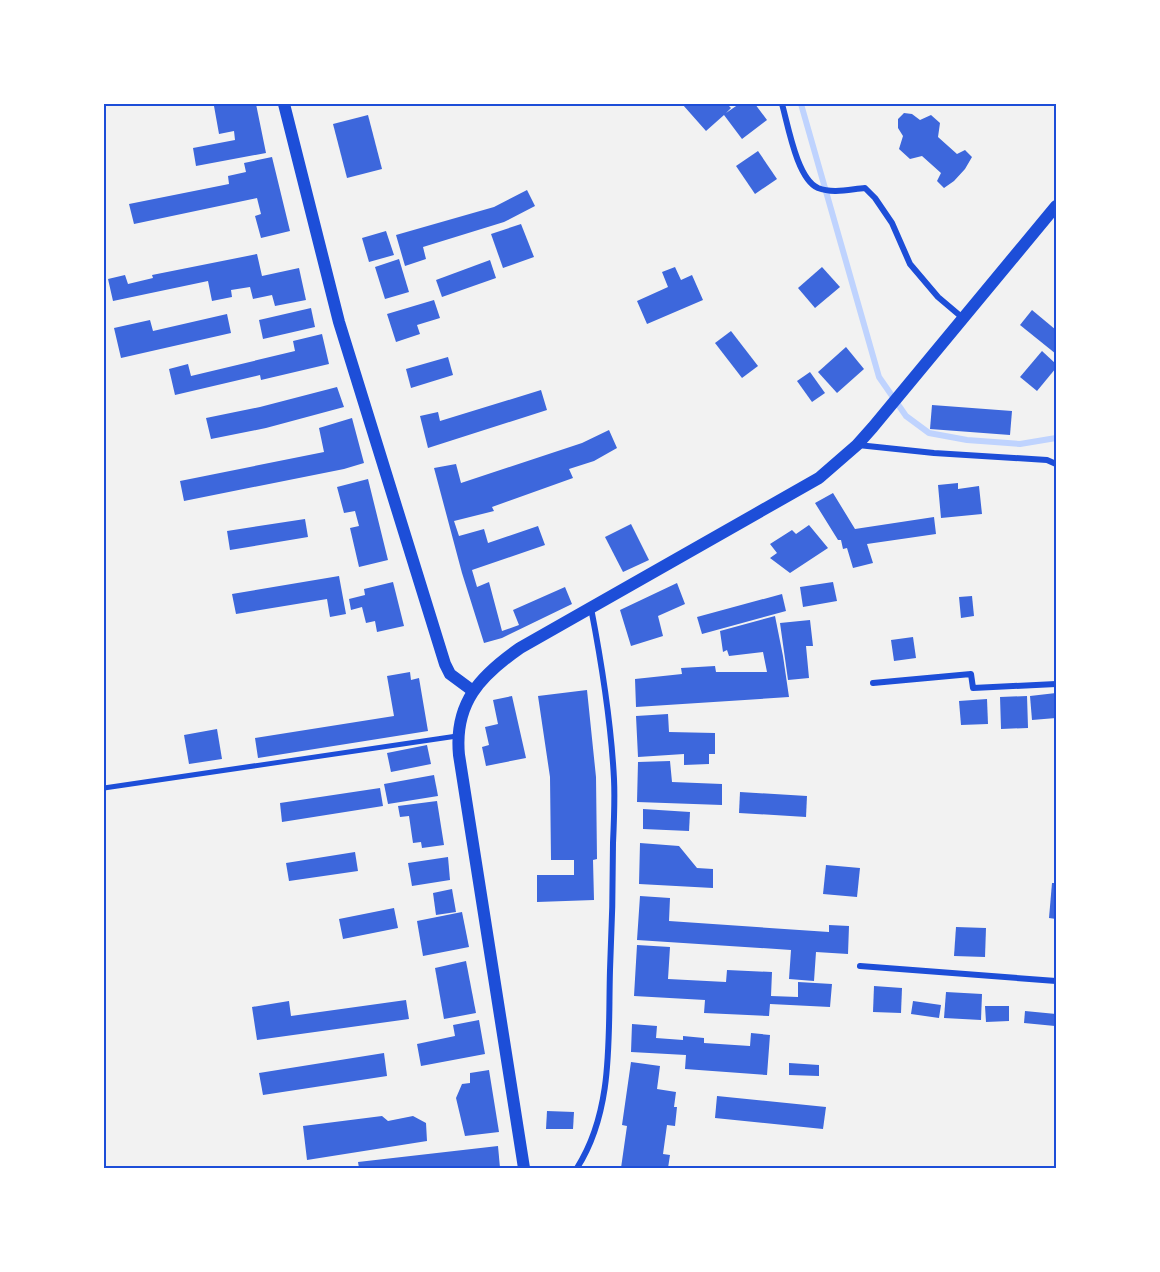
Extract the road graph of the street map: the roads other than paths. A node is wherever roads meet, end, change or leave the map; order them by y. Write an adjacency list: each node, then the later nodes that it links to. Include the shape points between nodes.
1 (284, 104): 10 (main road, via 339,322 445,664 450,674)
2 (782, 104): 4 (street, via 810,183 820,189 841,191 865,188 892,223 910,264)
3 (1056, 206): 4 (main road)
4 (963, 319): 5 (main road)
5 (857, 445): 6 (street, via 1047,460); 7 (main road, via 819,478)
6 (1056, 464)
7 (591, 608): 10 (main road, via 520,648 496,665); 16 (street, via 605,689 614,781 612,901 607,1072 596,1130)
8 (873, 682): 9 (street, via 971,674 973,688)
9 (1056, 684)
10 (473, 691): 11 (main road)
11 (457, 736): 12 (street); 15 (main road)
12 (104, 788)
13 (860, 966): 14 (street)
14 (1056, 981)
15 (524, 1168)
16 (577, 1168)

